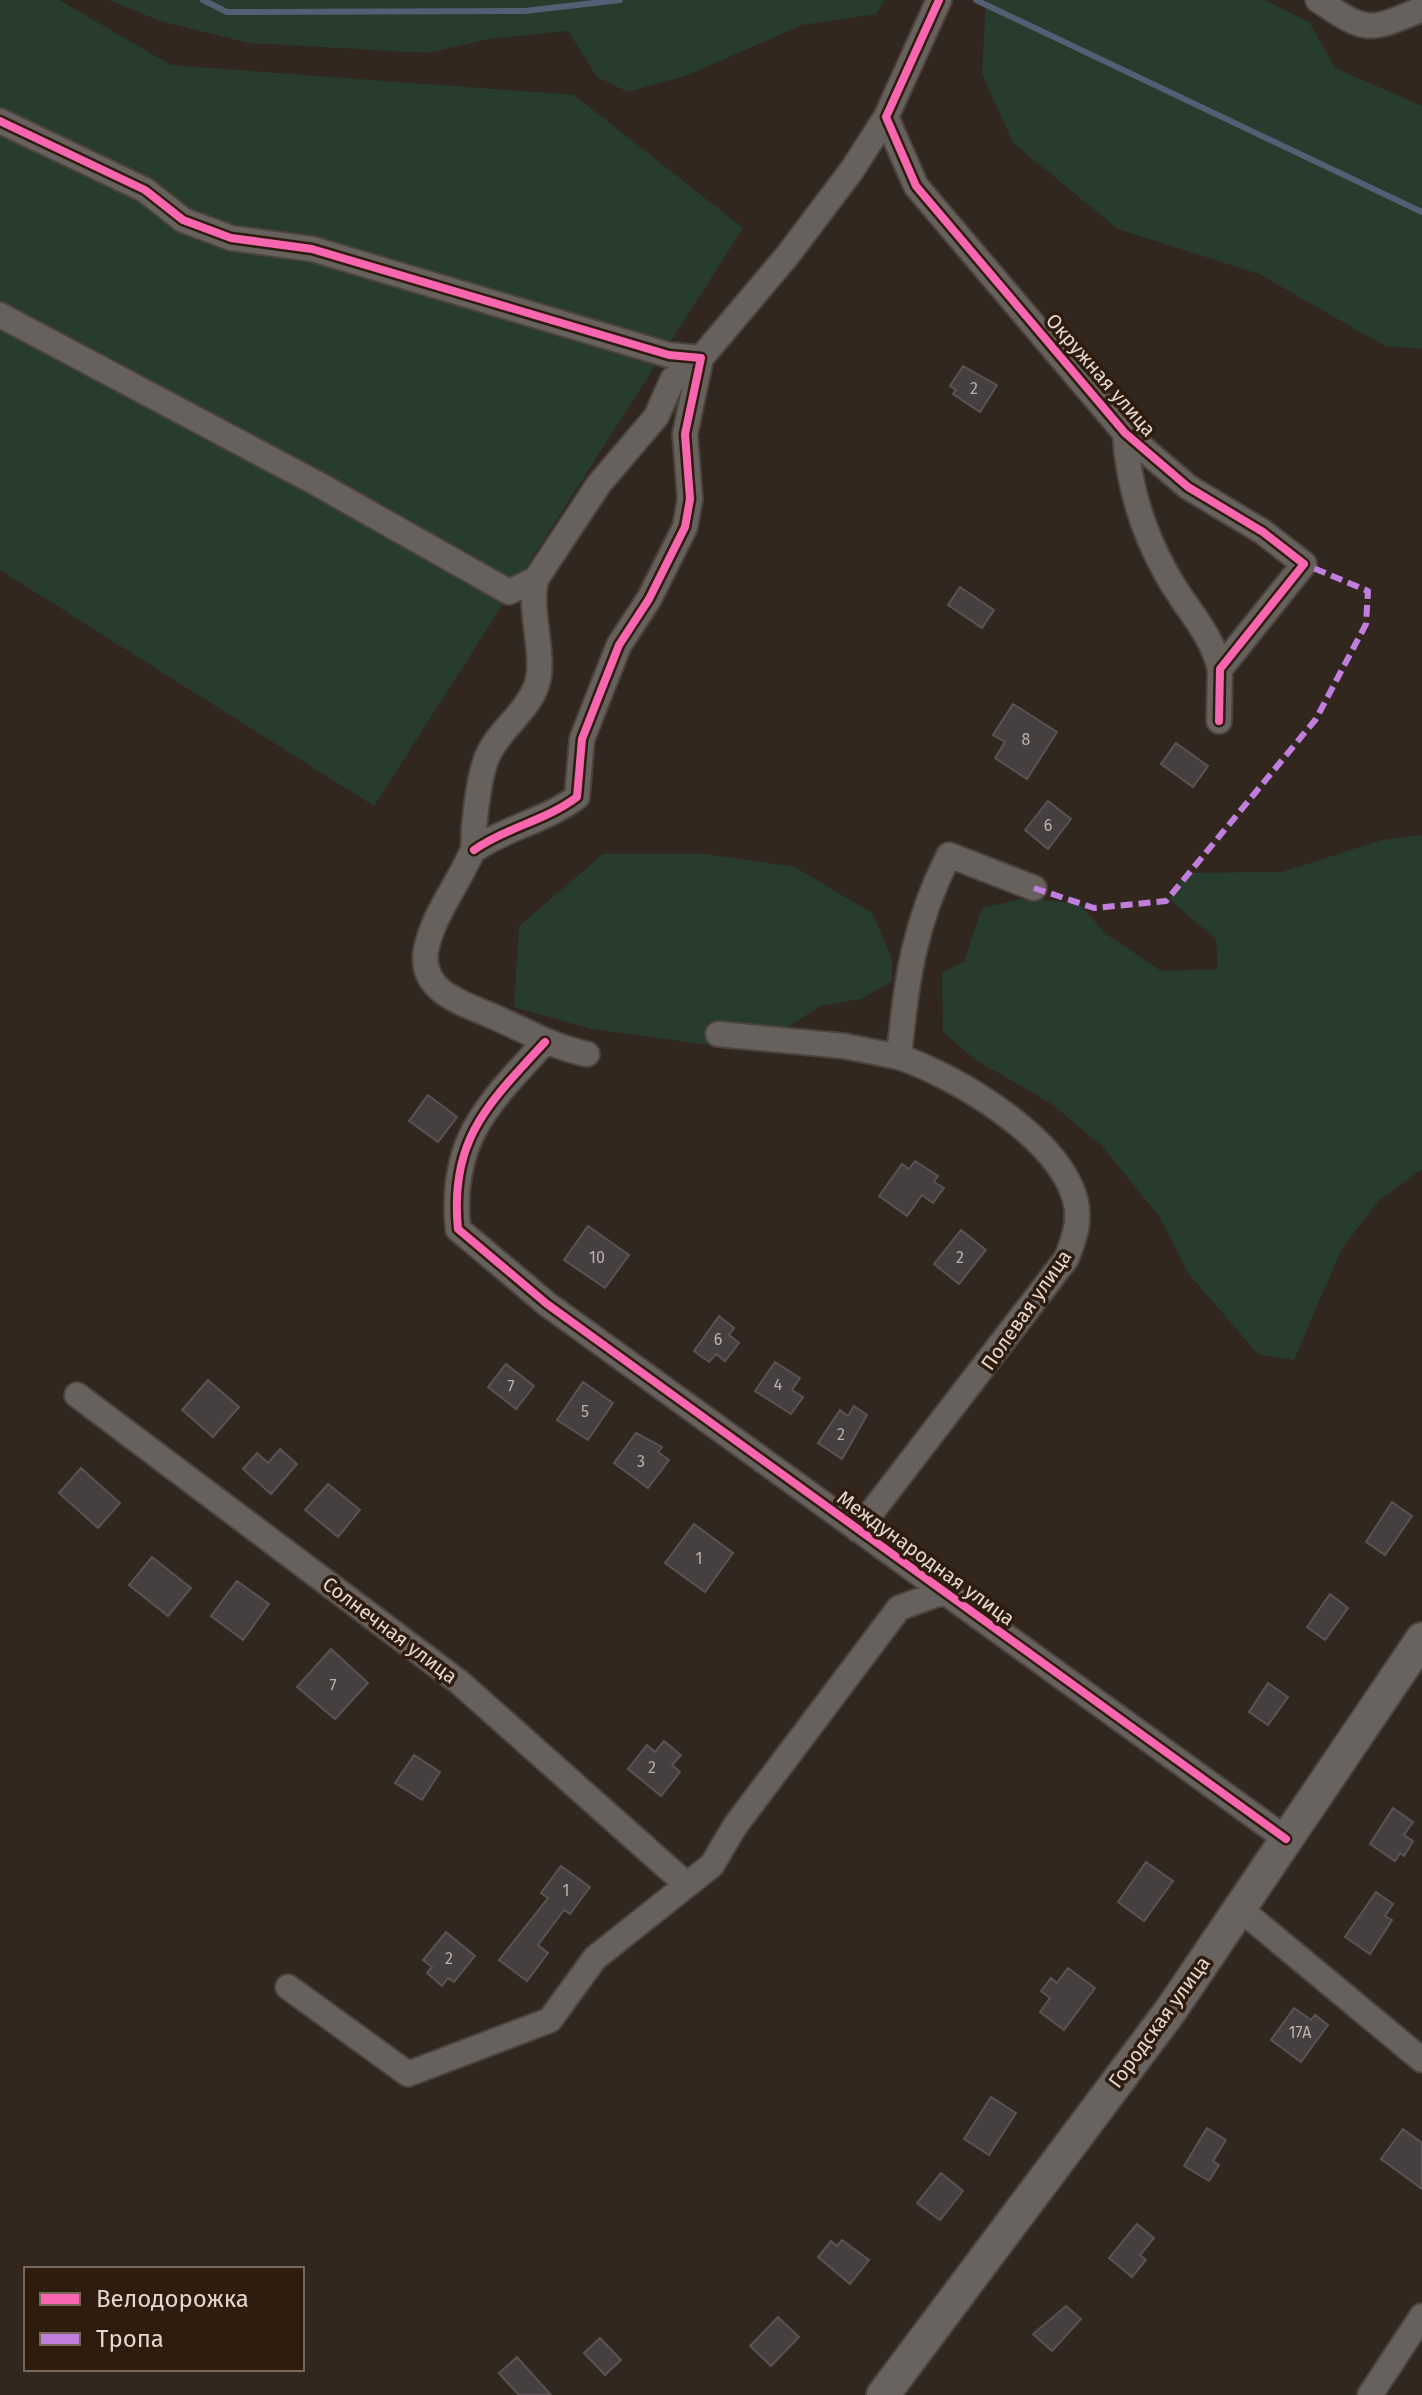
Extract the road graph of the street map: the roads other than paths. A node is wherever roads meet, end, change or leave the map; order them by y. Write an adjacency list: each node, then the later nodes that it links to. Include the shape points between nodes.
1 (939, 0): 4 (street)
2 (1318, 0): 3 (street, via 1358,27 1383,25)
3 (1422, 9)
4 (886, 117): 7 (street, via 787,256); 8 (street, Окружная улица, via 916,186)
5 (0, 121): 7 (street, via 145,190 183,220 231,238 312,249 669,355)
6 (0, 315): 9 (street, via 509,592)
7 (701, 358): 9 (street, via 673,379 656,417 599,484); 12 (street, via 685,434 690,499 685,527 619,645 582,739 577,797)
8 (1125, 433): 10 (street, via 1134,499 1166,573 1214,645); 10 (street, Окружная улица, via 1188,487 1304,564)
9 (536, 579): 12 (street, via 532,598 537,684 487,757)
10 (1220, 669): 11 (street)
11 (1219, 721)
12 (474, 850): 15 (street, via 431,933 427,973 440,991 462,1005)
13 (1034, 888): 17 (street, via 949,855 927,898 906,974)
14 (718, 1034): 17 (street, Полевая улица)
15 (545, 1042): 16 (street); 19 (street, Международная улица, via 476,1121 465,1146 458,1229 547,1304)
16 (587, 1054)
17 (899, 1057): 19 (street, Полевая улица, via 936,1069 1034,1137 1060,1167 1075,1200 1077,1234 1066,1259)
18 (77, 1395): 23 (street, Солнечная улица, via 459,1682)
19 (858, 1530): 20 (street, Международная улица)
20 (946, 1591): 22 (street, Международная улица); 23 (street, via 899,1608 735,1826 712,1865)
21 (1422, 1639): 22 (main road, Городская улица)
22 (1286, 1839): 24 (main road, Городская улица)
23 (686, 1884): 25 (street, via 595,1958 550,2020 408,2074)
24 (1239, 1908): 26 (street); 28 (main road, Городская улица, via 1171,2010)
25 (288, 1987)
26 (1422, 2060)
27 (1422, 2316): 29 (street)
28 (883, 2395)
29 (1370, 2395)

